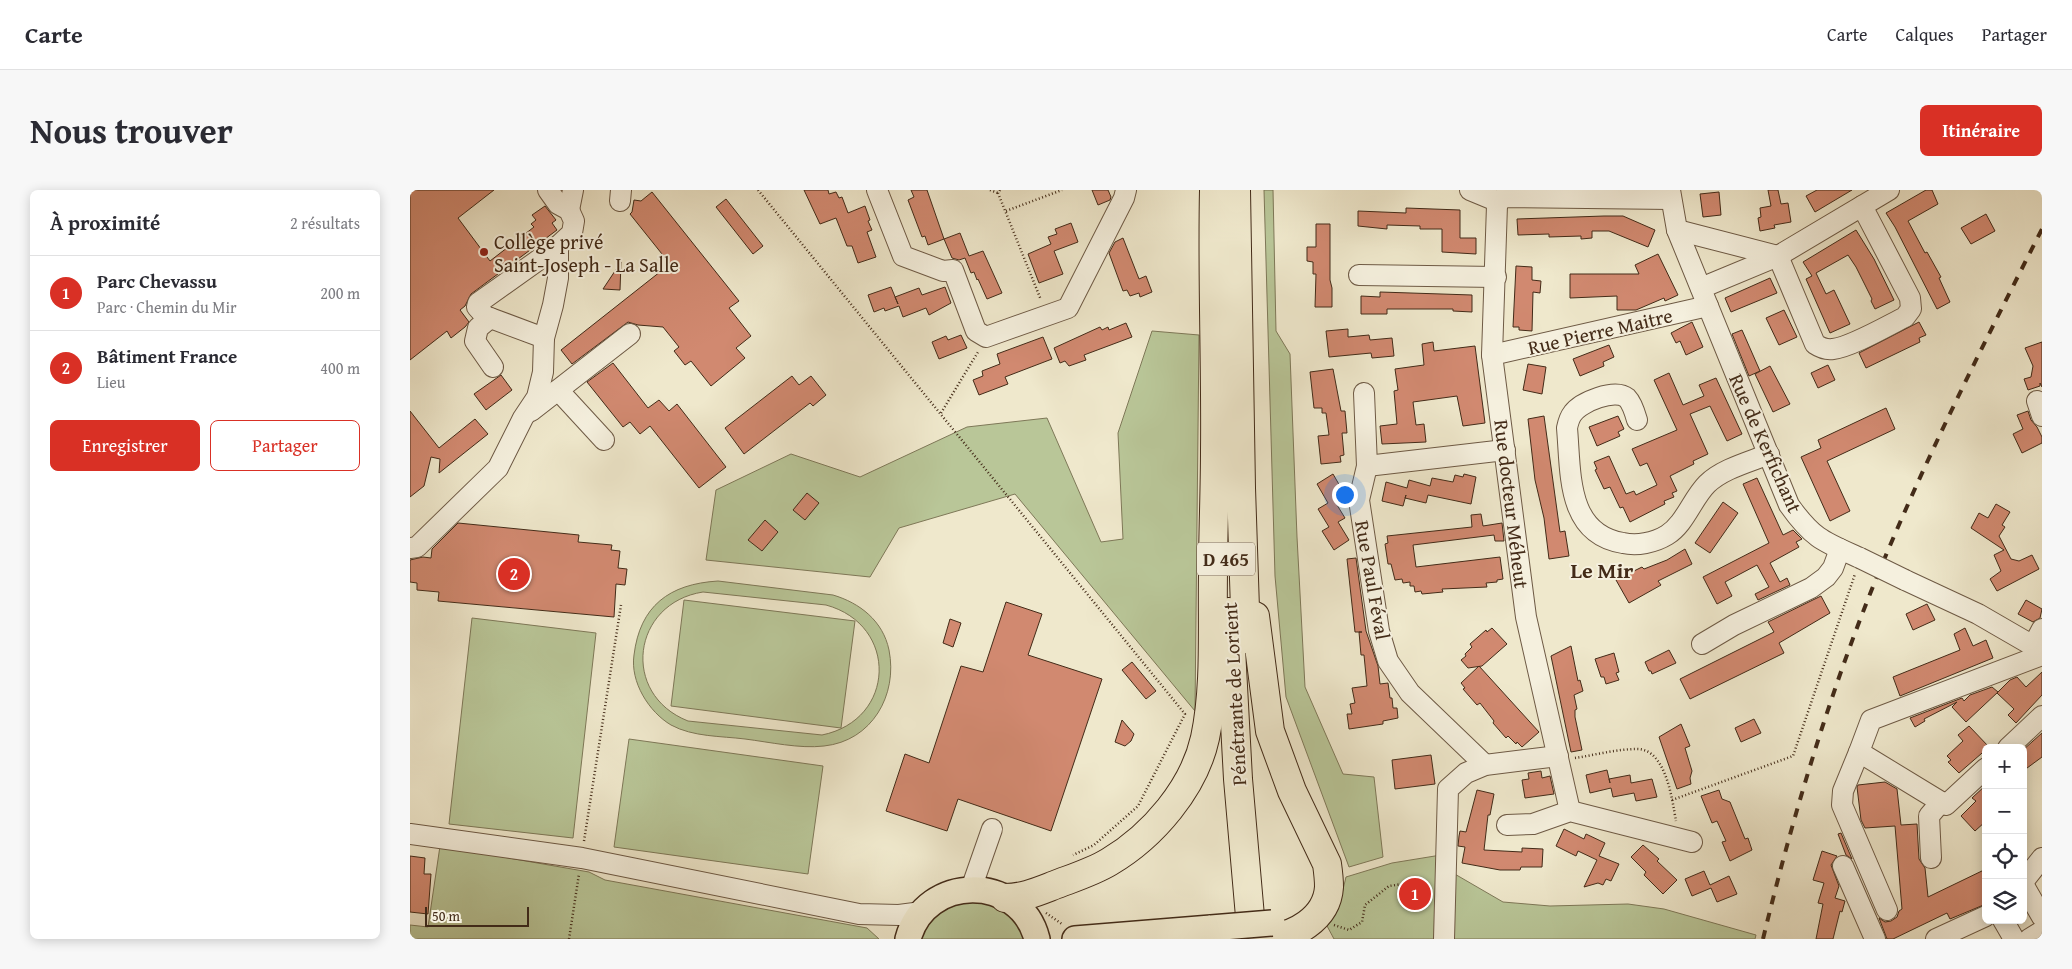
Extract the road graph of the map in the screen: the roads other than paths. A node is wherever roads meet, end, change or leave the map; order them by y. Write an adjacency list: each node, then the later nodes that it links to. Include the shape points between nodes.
1 (548, 190): 12 (street, via 558,204)
2 (573, 190): 12 (street)
3 (876, 190): 4 (street, via 902,256 943,270 953,270 976,331 986,337 1068,308)
4 (1126, 190)
5 (1216, 190): 55 (highway, via 1211,661 1205,738 1193,771 1179,794 1134,844 1089,872 1032,894); 66 (highway, Pénétrante de Lorient / D 465, via 1222,324 1226,573 1238,779)
6 (1236, 190): 28 (highway, Pénétrante de Lorient / D 465)
7 (1470, 190): 10 (street)
8 (1889, 190): 11 (street, Rue Pierre Maitre)
9 (1670, 195): 10 (street); 13 (street, Rue de Kerfichant)
10 (1502, 200): 17 (street, Rue docteur Méheut, via 1497,210)
11 (1862, 206): 15 (street, Rue Pierre Maitre); 15 (street, via 1910,298 1911,309 1905,318 1840,347 1820,348 1815,344)
12 (569, 210): 14 (street, via 574,221 572,232)
13 (1678, 230): 15 (street); 18 (street, Rue de Kerfichant)
14 (558, 246): 19 (street, via 478,302 477,307); 21 (street, via 558,278)
15 (1778, 256): 18 (street, Rue Pierre Maitre)
16 (1359, 275): 17 (street)
17 (1496, 277): 22 (street, Rue docteur Méheut)
18 (1705, 297): 22 (street, Rue Pierre Maitre); 31 (street, Rue de Kerfichant)
19 (490, 318): 21 (street); 23 (street, via 478,328 475,342)
20 (630, 334): 24 (street)
21 (544, 338): 26 (street, via 543,372 537,397)
22 (1492, 356): 30 (street, Rue docteur Méheut)
23 (493, 367)
24 (558, 390): 26 (street); 29 (street)
25 (1364, 393): 32 (street, Rue Paul Féval)
26 (523, 418): 33 (street, via 498,468 417,547)
27 (1638, 420): 31 (street, via 1626,397 1611,394 1578,408 1572,413 1566,428 1577,508 1582,518 1602,538 1615,542 1643,544 1667,535 1676,528 1702,489 1713,479)
28 (1241, 429): 63 (highway, via 1252,470 1256,629 1270,732 1292,791 1327,864 1329,889); 66 (highway, Pénétrante de Lorient / D 465, via 1240,488 1250,775)
29 (604, 440)
30 (1505, 450): 32 (street); 40 (street, Rue docteur Méheut, via 1526,617)
31 (1768, 454): 34 (street, Rue de Kerfichant, via 1789,505 1804,526 1819,539)
32 (1367, 466): 41 (street, Rue Paul Féval, via 1359,500 1379,631 1388,661 1410,693)
33 (410, 548)
34 (1840, 549): 35 (street, via 1829,573 1811,588); 36 (street, Rue de Kerfichant, bridge)
35 (1702, 644)
36 (2040, 645): 39 (street, via 1871,720)
37 (2042, 716): 38 (street)
38 (2012, 744)
39 (1859, 752): 43 (street); 57 (street, via 1843,791 1842,805)
40 (1558, 758): 41 (street); 44 (street, Rue docteur Méheut)
41 (1485, 765): 71 (street, via 1466,773 1448,789)
42 (1982, 771): 43 (street)
43 (1943, 804): 49 (street, via 1929,816)
44 (1570, 810): 45 (street, via 1533,824); 48 (street)
45 (1507, 825)
46 (992, 829): 53 (street)
47 (410, 834): 59 (street, via 582,858)
48 (1685, 841)
49 (1931, 858)
50 (2042, 858): 52 (street)
51 (1843, 866): 73 (street)
52 (2025, 879)
53 (971, 889): 55 (main road); 58 (main road, via 938,899)
54 (2027, 889): 60 (street)
55 (1005, 898): 64 (main road, via 1019,909)
56 (1850, 908): 72 (street)
57 (1887, 910)
58 (922, 912): 59 (street); 68 (main road)
59 (868, 915): 67 (street, via 892,927)
60 (2042, 917)
61 (1982, 918): 74 (street)
62 (2005, 924): 75 (street)
63 (1311, 929): 66 (highway)
64 (1034, 931): 69 (main road)
65 (2042, 931): 76 (street)
66 (1263, 933): 70 (main road, bridge, via 1211,928)
67 (901, 939)
68 (908, 939)
69 (1064, 939)
70 (1075, 939)
71 (1444, 939)
72 (1864, 939)
73 (1875, 939)
74 (1936, 939)
75 (2014, 939)
76 (2029, 939)

